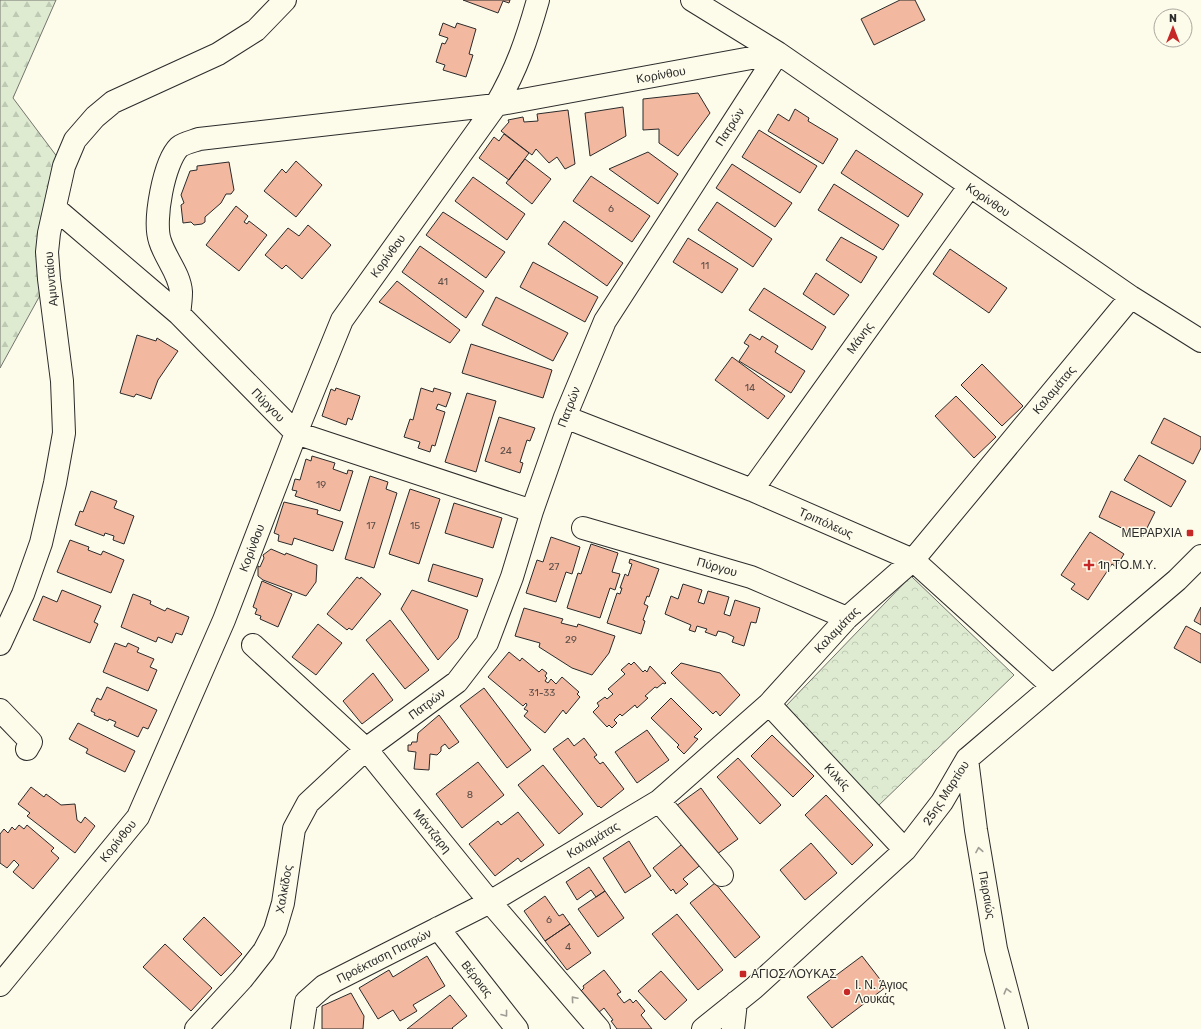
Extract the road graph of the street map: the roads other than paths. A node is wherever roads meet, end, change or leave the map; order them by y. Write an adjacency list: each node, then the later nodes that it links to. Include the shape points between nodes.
1 (285, 0): 7 (street, Αμυνταίου, via 256,30 239,42 113,102 95,117 75,140 64,166)
2 (538, 0): 5 (street, Κορίνθου, via 512,78)
3 (692, 0): 4 (street, Κορίνθου)
4 (778, 53): 5 (street, Κορίνθου); 6 (street, Κορίνθου); 11 (street, Πατρών, via 605,321)
5 (496, 105): 9 (street, Κορίνθου, via 199,139 180,146 169,162 158,220 159,240 179,282); 12 (street, Κορίνθου, via 342,320)
6 (969, 187): 8 (street, Κορίνθου); 13 (street, Μάνης)
7 (56, 209): 9 (street, Πύργου); 19 (street, Αμυνταίου, via 47,252 62,382 64,432 41,543 23,594)
8 (1131, 297): 10 (street, Κορίνθου); 17 (street, Καλαμάτας)
9 (179, 314): 12 (street, Πύργου)
10 (1201, 340)
11 (565, 417): 13 (street, Τριπόλεως); 14 (street, Πατρών)
12 (296, 433): 14 (street, Πύργου); 32 (street, Κορίνθου, via 224,620 138,817)
13 (752, 490): 17 (street, Τριπόλεως)
14 (532, 511): 24 (street, Πατρών, via 512,577 487,643 457,682)
15 (583, 528): 18 (street, Πύργου, via 751,577)
16 (1201, 556): 21 (street, 25ης Μαρτίου, via 1178,580)
17 (913, 560): 18 (street, Καλαμάτας); 21 (street, Τριπόλεως)
18 (847, 618): 22 (street, Καλαμάτας)
19 (0, 644)
20 (253, 645): 24 (street, Μάντζαρη)
21 (1052, 686): 26 (street, 25ης Μαρτίου)
22 (769, 704): 27 (street, Καλαμάτας); 28 (street, Κιλκίς)
23 (0, 710): 25 (street, via 31,742)
24 (366, 749): 30 (street, Μάντζαρη); 34 (street, Χαλκίδος, via 308,803 294,829 283,903 275,930 264,951 242,980)
25 (26, 750)
26 (967, 759): 28 (street, 25ης Μαρτίου, via 942,802); 40 (street, Πειραιώς, one-way to 26, via 996,949)
27 (659, 800): 29 (street); 30 (street, Καλαμάτας)
28 (905, 850): 33 (street, 25ης Μαρτίου)
29 (722, 875)
30 (490, 902): 31 (street, Προέκταση Πατρών); 37 (street, Μάντζαρη, one-way to 30)
31 (438, 928): 35 (street, Προέκταση Πατρών, via 324,986 306,1002); 36 (street, Βέροιας, one-way to 36)
32 (0, 985)
33 (736, 1002): 38 (street, 25ης Μαρτίου); 39 (street)
34 (196, 1029)
35 (302, 1029)
36 (516, 1029)
37 (599, 1029)
38 (703, 1029)
39 (733, 1029)
40 (1017, 1029)

